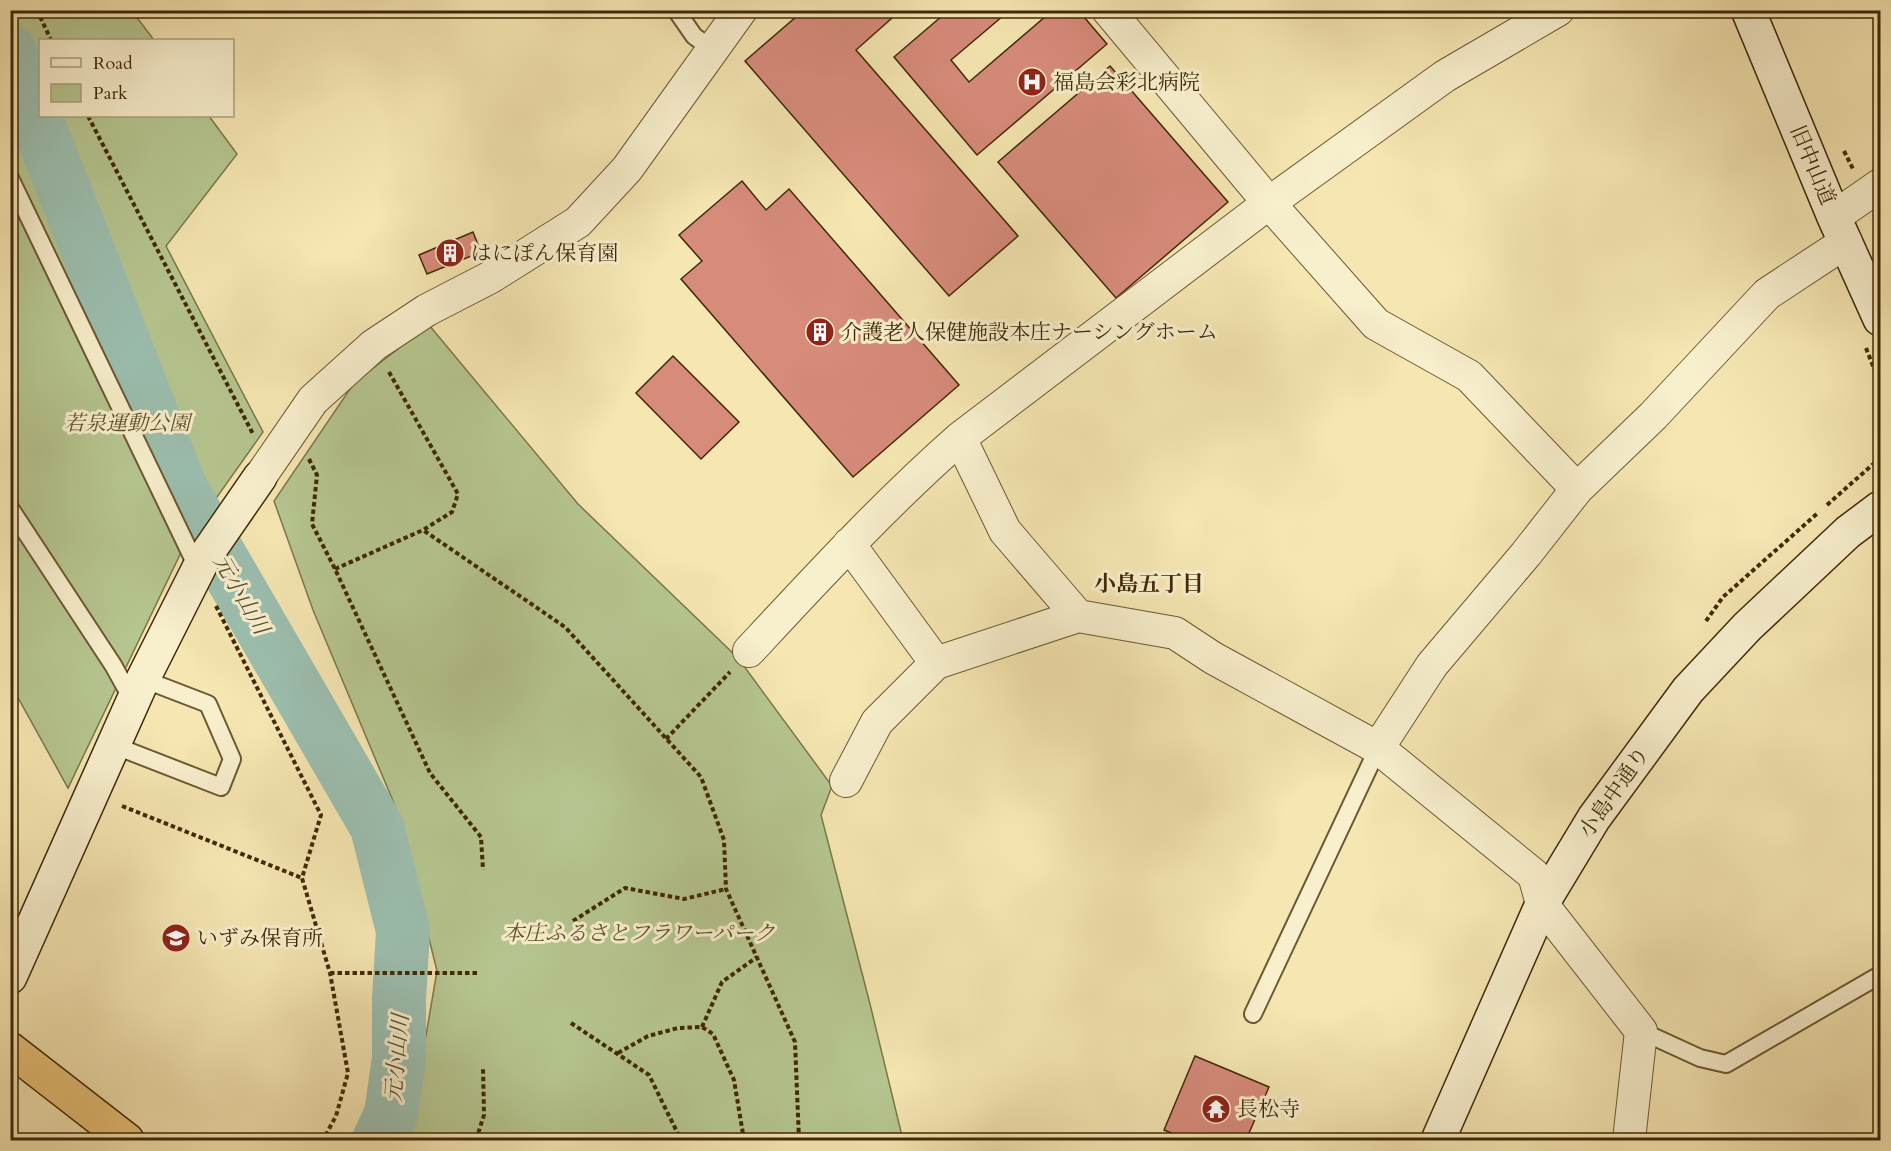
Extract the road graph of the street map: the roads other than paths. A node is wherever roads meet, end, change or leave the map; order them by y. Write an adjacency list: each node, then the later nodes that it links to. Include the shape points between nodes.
1 (676, 10): 6 (lane, via 694,36)
2 (741, 10): 6 (street)
3 (1108, 10): 9 (street)
4 (1558, 10): 9 (street, via 1445,76)
5 (1748, 10): 10 (street, 旧中山道)
6 (712, 50): 13 (street, via 627,169 578,222 491,277 426,310 374,345 314,400)
7 (10, 178): 18 (lane)
8 (1881, 185): 10 (street)
9 (1269, 204): 12 (street); 14 (street, via 1376,324 1469,376)
10 (1840, 229): 11 (street, 旧中山道); 14 (street, via 1767,294 1653,416)
11 (1881, 319)
12 (960, 438): 17 (street); 19 (street, via 1005,531)
13 (265, 470): 18 (street)
14 (1577, 489): 24 (street, via 1432,665)
15 (10, 508): 22 (lane, via 113,665)
16 (1881, 508): 26 (street, 小島中通り, via 1831,547 1688,690 1594,818)
17 (849, 544): 20 (street); 21 (street)
18 (201, 563): 22 (street)
19 (1078, 616): 21 (street); 24 (street, via 1175,633 1213,658)
20 (749, 651)
21 (936, 663): 25 (street, via 877,722)
22 (138, 689): 23 (street); 23 (lane, via 208,704 232,759 221,787)
23 (113, 745): 28 (street)
24 (1378, 748): 26 (street, via 1534,875); 29 (lane)
25 (846, 781)
26 (1542, 904): 30 (street); 33 (street, 小島中通り)
27 (1881, 975): 30 (lane, via 1726,1064 1700,1058)
28 (10, 977)
29 (1253, 1014)
30 (1641, 1031): 34 (street)
31 (10, 1049): 32 (highway)
32 (128, 1140)
33 (1438, 1140)
34 (1629, 1140)

